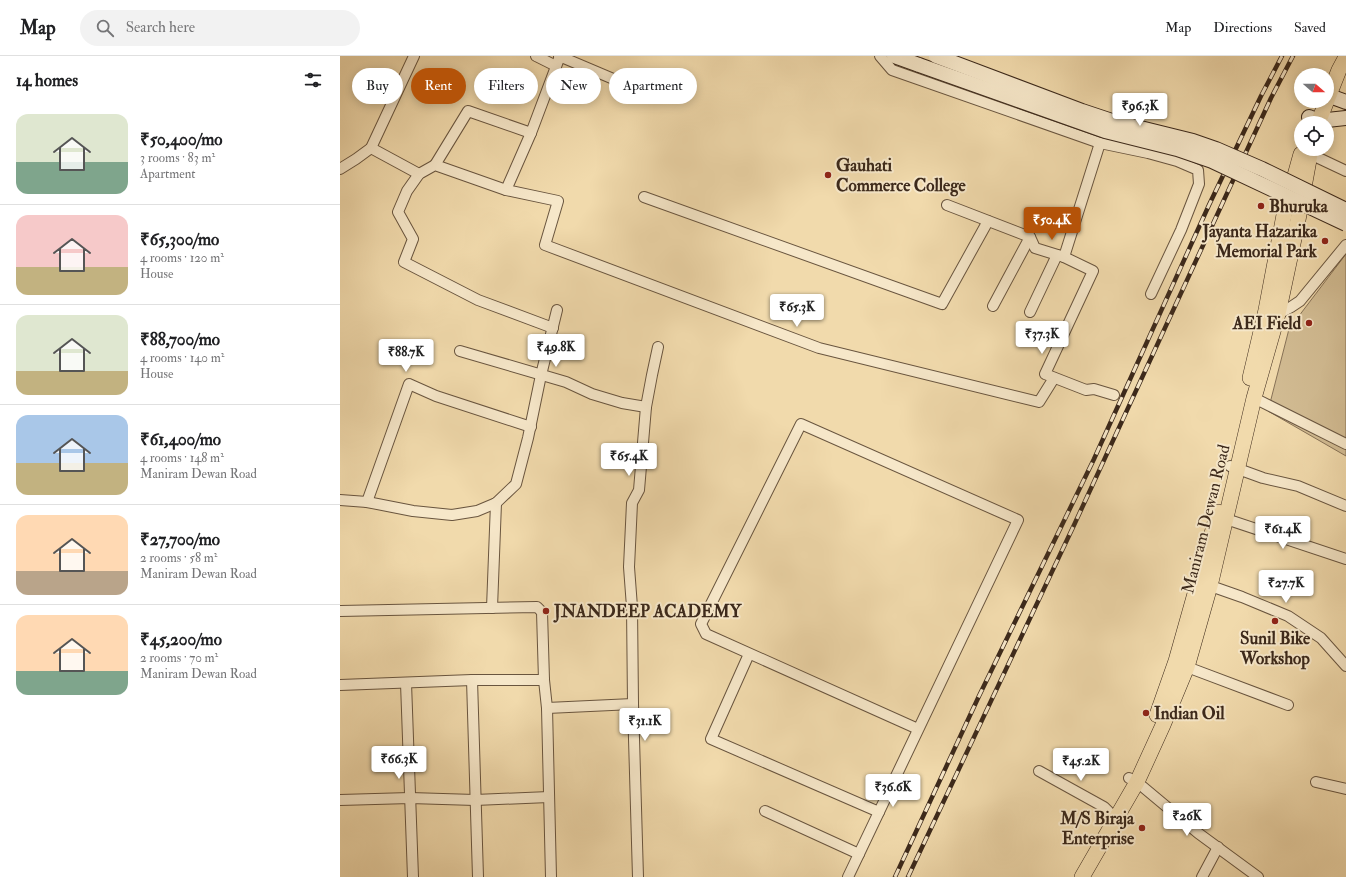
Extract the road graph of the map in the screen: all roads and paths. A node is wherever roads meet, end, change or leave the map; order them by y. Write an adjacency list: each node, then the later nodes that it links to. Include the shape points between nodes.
1 (414, 56): 19 (street)
2 (536, 56): 9 (street)
3 (559, 56): 9 (street); 11 (street)
4 (880, 56): 18 (street, via 892,70)
5 (894, 56): 31 (main road, bridge, via 1105,132 1177,149 1212,161)
6 (936, 56): 29 (main road, bridge, via 1112,121 1216,149)
7 (1336, 56): 10 (main road)
8 (1346, 57): 12 (main road)
9 (556, 66): 17 (street)
10 (1330, 68)
11 (609, 77)
12 (1334, 79)
13 (1334, 99): 14 (main road)
14 (1346, 102)
15 (1346, 118): 16 (main road)
16 (1334, 119)
17 (531, 133): 22 (street, via 468,112); 26 (street)
18 (1100, 144): 34 (street); 35 (street, via 1148,153 1198,170 1199,184)
19 (371, 148): 23 (street); 25 (street)
20 (1307, 156): 39 (main road, Maniram Dewan Road, via 1298,220)
21 (1319, 156): 24 (street)
22 (435, 165): 25 (street); 26 (street)
23 (340, 169)
24 (1346, 171)
25 (419, 174): 40 (street, via 407,191 398,212 413,239 404,262 478,300)
26 (506, 190): 44 (street, via 558,201 545,245 819,348 1039,402)
27 (644, 197): 30 (street, via 942,304)
28 (947, 205): 30 (street)
29 (1346, 210)
30 (988, 221): 32 (street)
31 (1346, 224)
32 (1030, 237): 34 (street, via 1035,248); 36 (street)
33 (1346, 245): 39 (street, via 1300,301 1291,307)
34 (1060, 256): 38 (street); 44 (street, via 1093,271 1045,374)
35 (1151, 294)
36 (993, 306)
37 (557, 310): 40 (street)
38 (1030, 312)
39 (1272, 312): 46 (main road, Maniram Dewan Road); 50 (main road, Maniram Dewan Road)
40 (552, 328): 43 (street)
41 (658, 348): 47 (street)
42 (460, 351): 43 (street)
43 (541, 375): 47 (street, via 566,382 592,394); 48 (street)
44 (1054, 378): 45 (street, via 1086,390 1094,389)
45 (1114, 395)
46 (1254, 398): 49 (street); 50 (main road, Maniram Dewan Road)
47 (646, 407): 67 (street, via 639,490 632,503 629,567)
48 (530, 427): 52 (street, via 436,396 410,384); 53 (street, via 516,484)
49 (1346, 444)
50 (1234, 467): 54 (street, via 1263,478 1298,486); 55 (main road, Maniram Dewan Road); 57 (main road, Maniram Dewan Road)
51 (340, 500): 52 (street)
52 (367, 502): 53 (street, via 452,516 477,511)
53 (496, 502): 58 (street)
54 (1346, 506)
55 (1226, 519): 56 (street); 57 (main road, Maniram Dewan Road)
56 (1346, 560)
57 (1204, 584): 61 (street, via 1242,596 1288,616 1321,638); 62 (main road, Maniram Dewan Road); 72 (main road, Maniram Dewan Road)
58 (492, 608): 59 (street); 64 (street, via 537,607 542,612)
59 (340, 611)
60 (750, 654): 70 (street); 70 (street, via 706,634 701,624 801,424 1018,520); 80 (street, via 711,738)
61 (1346, 666)
62 (1187, 667): 68 (street); 72 (main road, Maniram Dewan Road, via 1163,725)
63 (472, 680): 64 (street); 65 (street); 78 (street)
64 (544, 680): 69 (street)
65 (406, 683): 66 (street); 76 (street)
66 (340, 685)
67 (633, 704): 69 (street); 87 (street)
68 (1288, 705)
69 (547, 708): 75 (street)
70 (918, 729): 80 (street)
71 (1038, 771): 81 (street)
72 (1133, 780): 81 (main road, Maniram Dewan Road); 82 (street); 90 (main road, Maniram Dewan Road)
73 (1316, 782): 74 (street)
74 (1346, 789)
75 (549, 796): 78 (street); 86 (street)
76 (410, 798): 77 (street); 78 (street); 84 (street)
77 (340, 800)
78 (475, 800): 85 (street)
79 (765, 811): 83 (street)
80 (879, 812): 83 (street)
81 (1109, 812): 89 (main road, Maniram Dewan Road)
82 (1218, 847): 91 (street); 92 (street)
83 (859, 854): 88 (street)
84 (413, 877)
85 (478, 877)
86 (551, 877)
87 (638, 877)
88 (848, 877)
89 (1073, 877)
90 (1082, 877)
91 (1202, 877)
92 (1258, 877)

